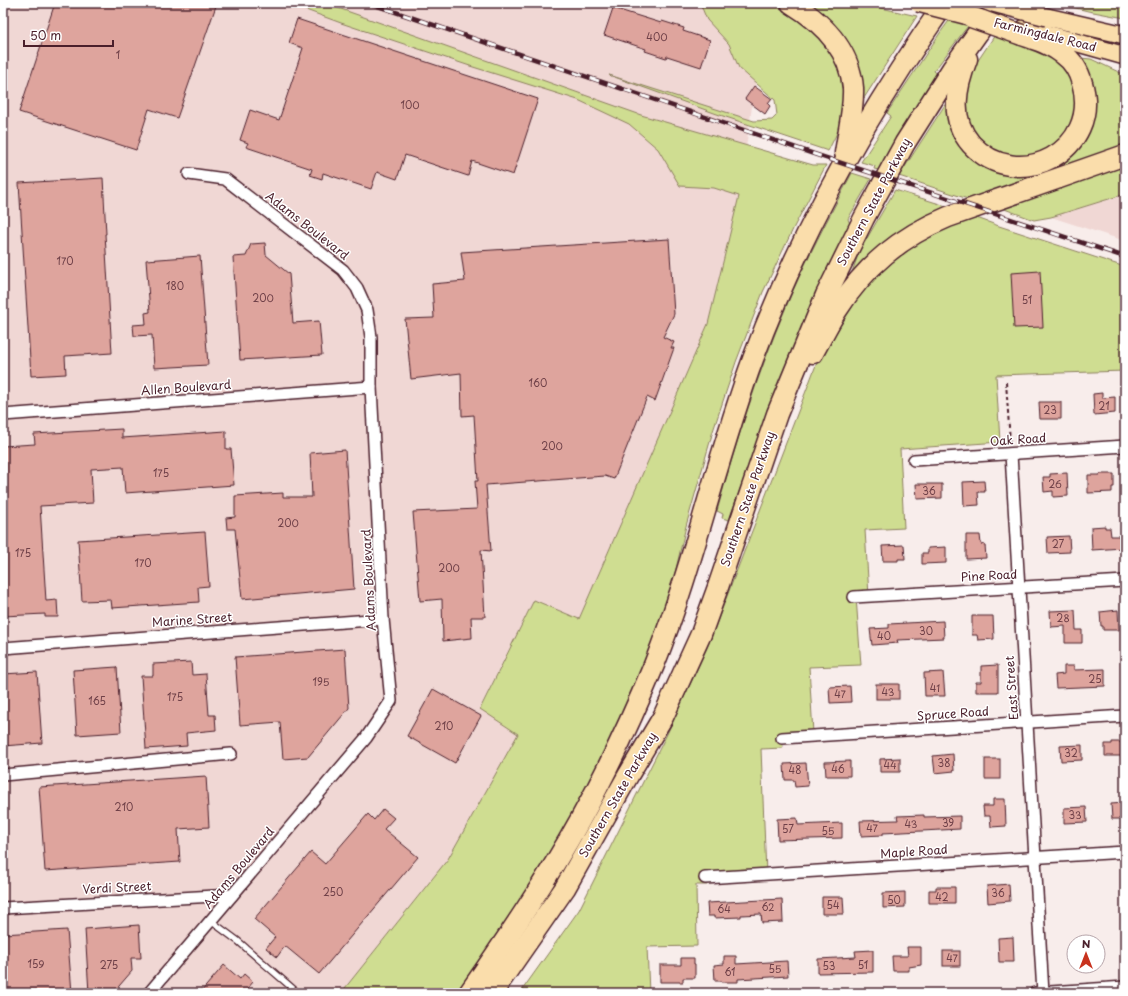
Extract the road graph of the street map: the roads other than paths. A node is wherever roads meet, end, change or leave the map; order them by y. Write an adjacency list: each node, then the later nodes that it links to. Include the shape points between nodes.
1 (791, 3): 11 (highway, via 828,32 850,72 853,96)
2 (918, 3): 6 (main road, bridge)
3 (945, 3): 11 (highway, Southern State Parkway)
4 (993, 3): 8 (main road, Farmingdale Road, bridge)
5 (999, 3): 6 (highway, Southern State Parkway)
6 (974, 24): 7 (highway, bridge); 7 (highway, via 957,91 956,109 960,125 969,141 983,155 999,163 1019,166 1035,165 1065,149 1079,128 1085,105 1081,81 1070,60 1049,45); 14 (highway, Southern State Parkway, via 864,218 826,295)
7 (1022, 32): 9 (main road, Farmingdale Road, via 1086,44)
8 (1125, 35)
9 (1125, 56)
10 (1125, 155): 14 (highway, via 948,217 920,230 893,248 872,266 845,298)
11 (844, 161): 38 (highway, Southern State Parkway, via 798,252 769,318 739,399 669,626 636,705 576,827 534,896)
12 (189, 174): 13 (street, Adams Boulevard, via 225,179 343,270 357,288 367,310 371,337)
13 (371, 387): 15 (street, Allen Boulevard); 22 (street, Adams Boulevard)
14 (777, 414): 39 (highway, Southern State Parkway, via 703,627 663,717 565,888)
15 (3, 415)
16 (1125, 446): 17 (street, Oak Road)
17 (1011, 454): 18 (street, Oak Road); 20 (street, East Street)
18 (914, 460)
19 (1125, 581): 20 (street, Pine Road)
20 (1019, 588): 21 (street, Pine Road); 25 (street, East Street)
21 (854, 596)
22 (383, 619): 23 (street, Marine Street); 32 (street, Adams Boulevard, via 391,701 366,738)
23 (3, 648)
24 (1125, 716): 25 (street, Spruce Road)
25 (1027, 722): 26 (street, Spruce Road); 30 (street, East Street)
26 (782, 738)
27 (231, 754): 28 (street)
28 (3, 775)
29 (1125, 852): 30 (street, Maple Road)
30 (1035, 857): 31 (street, Maple Road); 41 (street, East Street)
31 (705, 878)
32 (232, 895): 33 (street, Verdi Street); 34 (street, Adams Boulevard)
33 (3, 908)
34 (211, 921): 36 (street, Adams Boulevard); 37 (lane)
35 (1125, 987): 41 (street)
36 (150, 993)
37 (298, 993)
38 (469, 993)
39 (492, 993)
40 (1035, 993): 41 (street)
41 (1043, 993)

